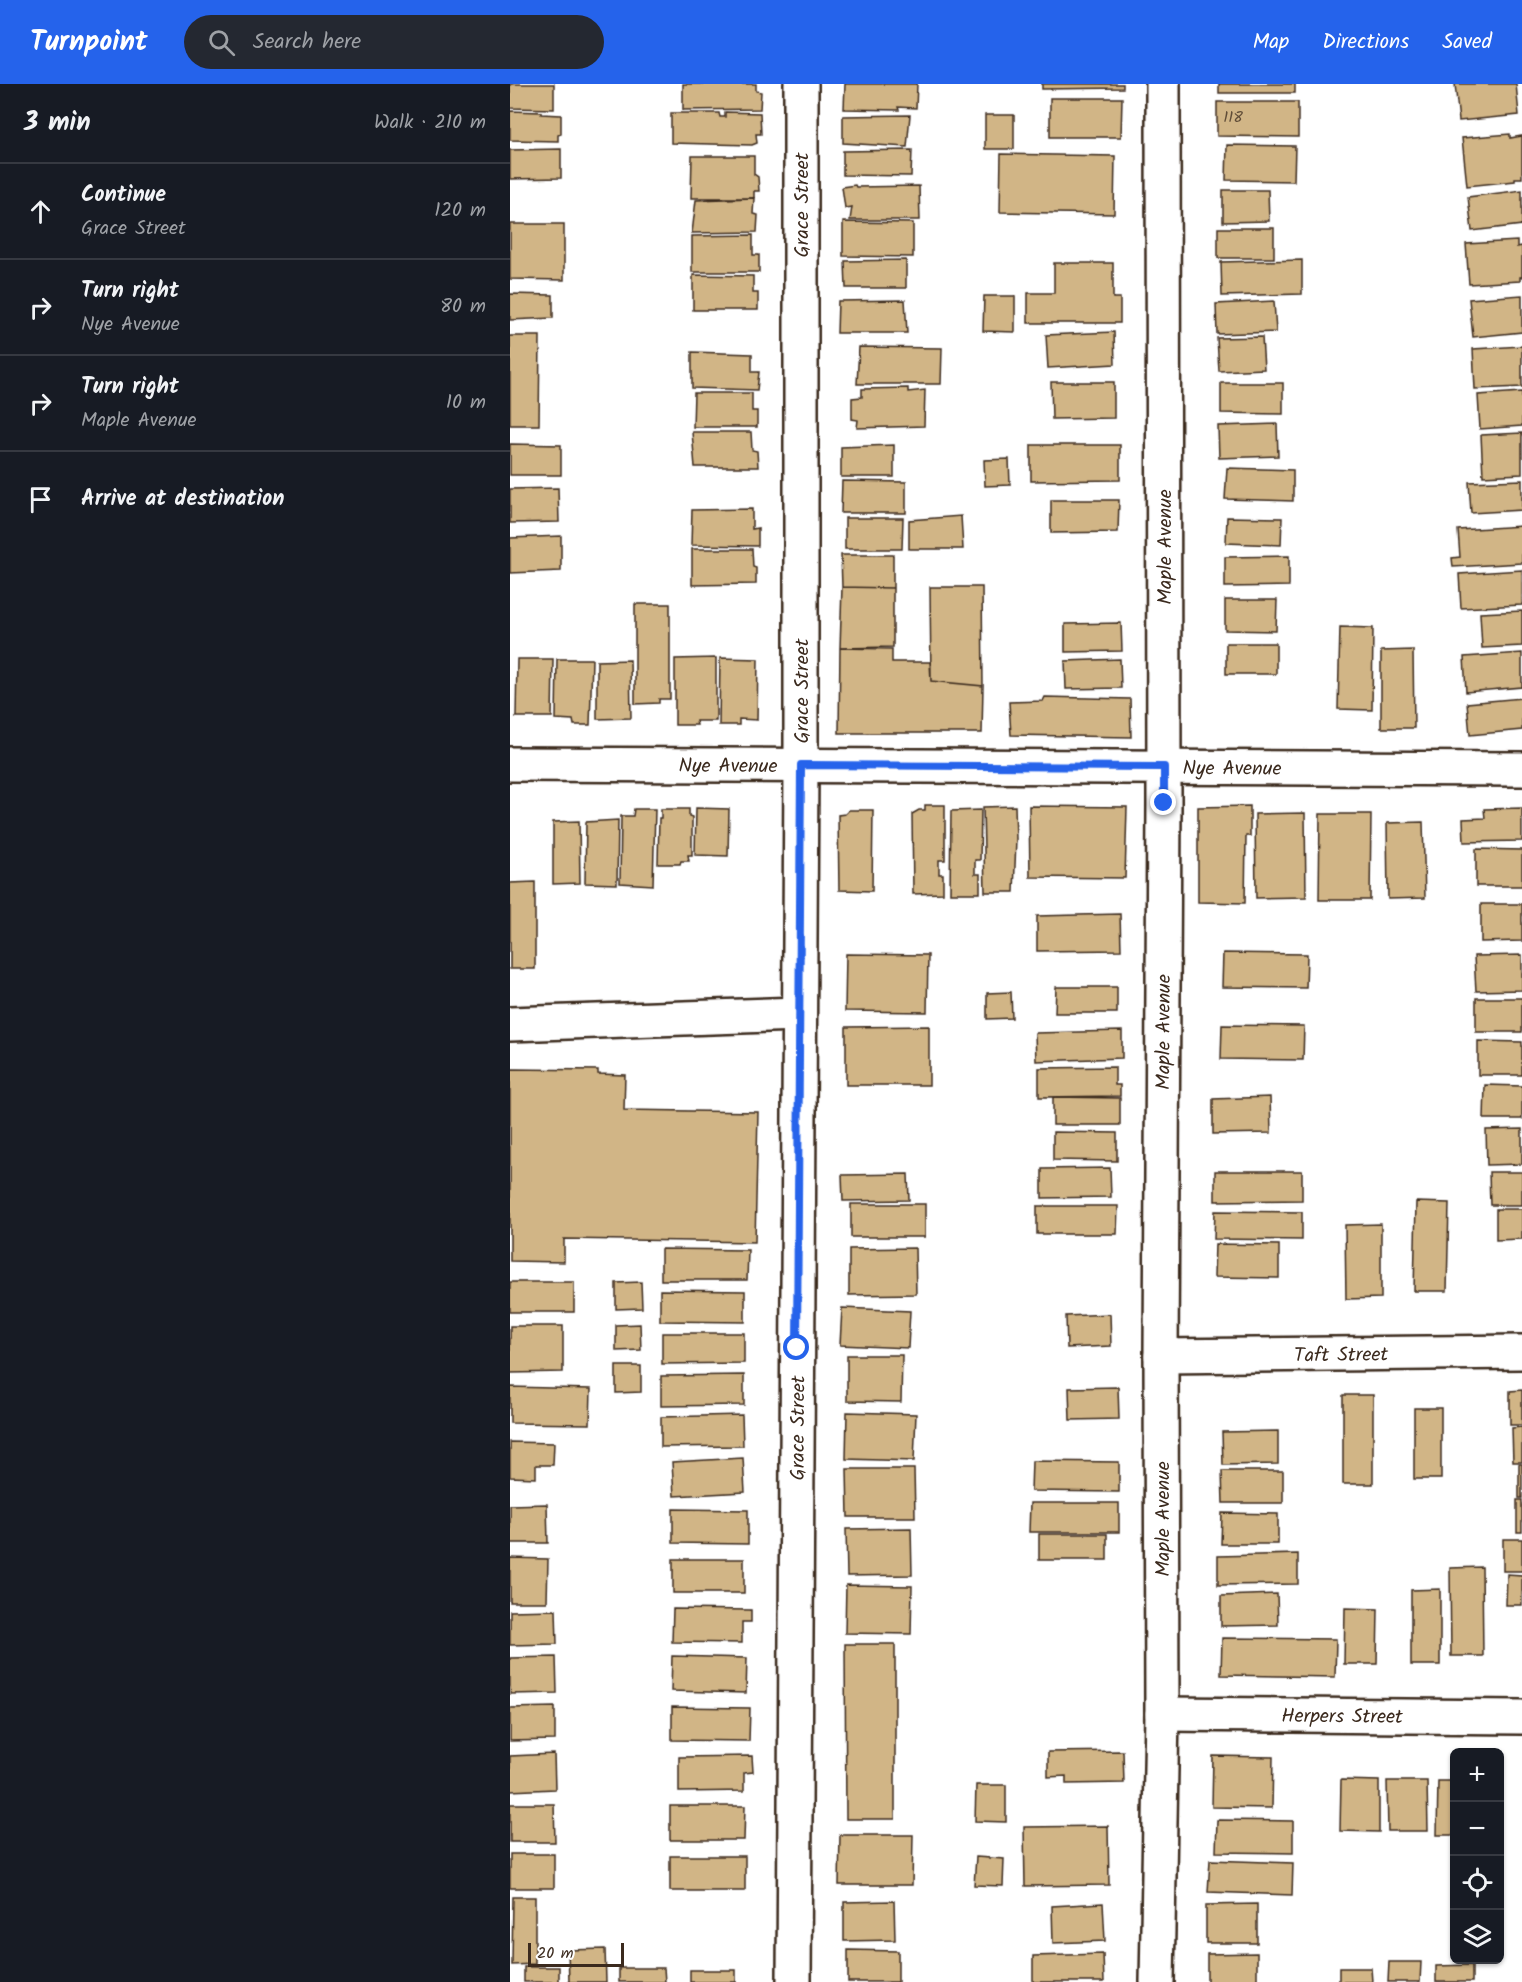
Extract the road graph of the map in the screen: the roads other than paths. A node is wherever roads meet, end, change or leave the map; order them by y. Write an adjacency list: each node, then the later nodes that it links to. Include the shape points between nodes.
1 (801, 84): 4 (street, Grace Street)
2 (1163, 84): 5 (street, Maple Avenue)
3 (510, 764): 4 (street, Nye Avenue)
4 (801, 765): 5 (street, Nye Avenue); 7 (street, Grace Street)
5 (1164, 767): 6 (street, Nye Avenue); 10 (street, Maple Avenue)
6 (1522, 769)
7 (799, 1014): 8 (street); 13 (street, Grace Street)
8 (510, 1024)
9 (1522, 1352): 10 (street, Taft Street)
10 (1161, 1356): 11 (street, Maple Avenue)
11 (1162, 1714): 12 (street, Herpers Street); 14 (street, Maple Avenue)
12 (1522, 1717)
13 (794, 1982)
14 (1157, 1982)

